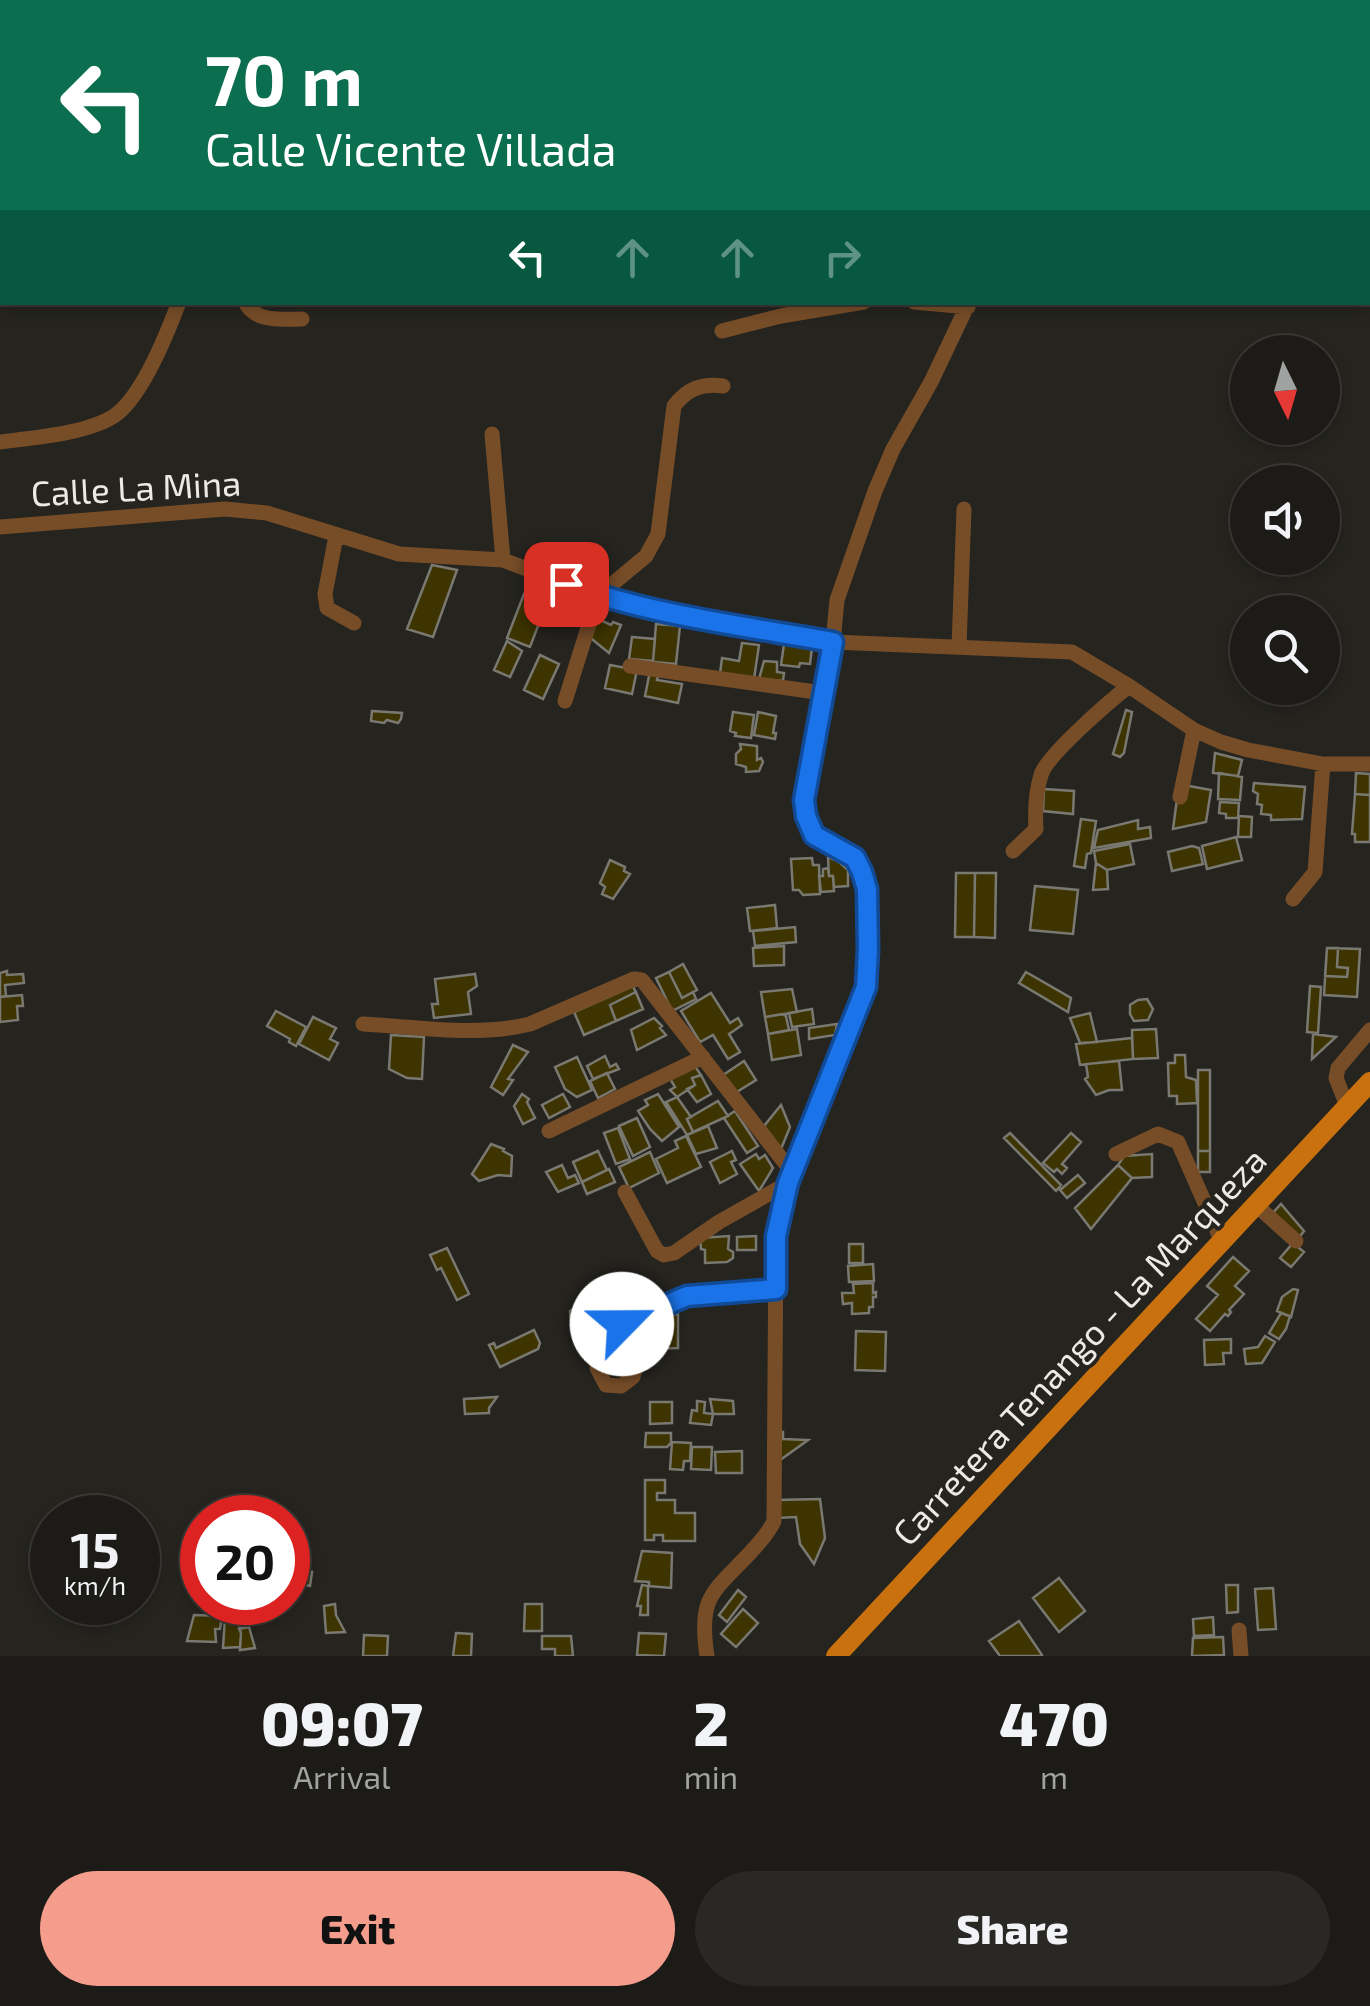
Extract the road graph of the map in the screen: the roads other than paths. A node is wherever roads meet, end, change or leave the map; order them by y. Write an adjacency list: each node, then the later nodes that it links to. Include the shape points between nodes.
1 (179, 305): 9 (street, via 147,372 115,416 70,432)
2 (246, 305): 5 (street, via 266,318)
3 (846, 305): 6 (street)
4 (969, 305): 16 (street, via 875,491 837,600)
5 (302, 319)
6 (722, 331)
7 (722, 386): 14 (street, via 694,388 674,406 658,534 646,556)
8 (492, 434): 13 (street)
9 (0, 442)
10 (964, 509): 17 (street)
11 (0, 527): 12 (street, Calle La Mina, via 226,509)
12 (336, 536): 13 (street, Calle La Mina, via 398,554); 15 (street, via 325,594 328,608)
13 (503, 560): 14 (street, Calle La Mina)
14 (598, 596): 16 (street, Calle La Mina); 21 (street)
15 (354, 623)
16 (833, 642): 17 (street, Calle La Mina); 20 (street)
17 (959, 647): 19 (street, Calle La Mina, via 1072,652)
18 (630, 666): 20 (street)
19 (1129, 686): 22 (street, Calle La Mina); 26 (street, via 1042,770 1036,829)
20 (824, 693): 35 (street, via 806,816 814,835 855,858 862,872 866,987)
21 (565, 701)
22 (1194, 730): 23 (street, Calle La Mina, via 1248,750); 25 (street)
23 (1323, 764): 24 (street, Calle La Mina); 27 (street, via 1315,872)
24 (1370, 764)
25 (1180, 797)
26 (1013, 851)
27 (1293, 899)
28 (363, 1024): 30 (street, via 518,1027 638,979)
29 (1370, 1030): 32 (street, via 1338,1068)
30 (702, 1057): 33 (street); 35 (street)
31 (1370, 1082): 32 (main road, Carretera Tenango - La Marqueza)
32 (1348, 1106): 37 (main road, Carretera Tenango - La Marqueza)
33 (550, 1131)
34 (1116, 1154): 39 (street, via 1158,1134 1178,1142)
35 (790, 1178): 36 (street, via 664,1254); 40 (street, via 776,1236)
36 (625, 1192)
37 (1256, 1205): 38 (street); 39 (main road, Carretera Tenango - La Marqueza)
38 (1296, 1241)
39 (1222, 1242): 44 (main road, Carretera Tenango - La Marqueza)
40 (776, 1289): 41 (street, via 687,1296); 43 (street, via 774,1521 708,1599)
41 (647, 1314): 41 (street, via 622,1324 599,1353 597,1368 606,1385 621,1386 633,1377)
42 (1239, 1630): 45 (street)
43 (707, 1656)
44 (836, 1656)
45 (1241, 1656)

